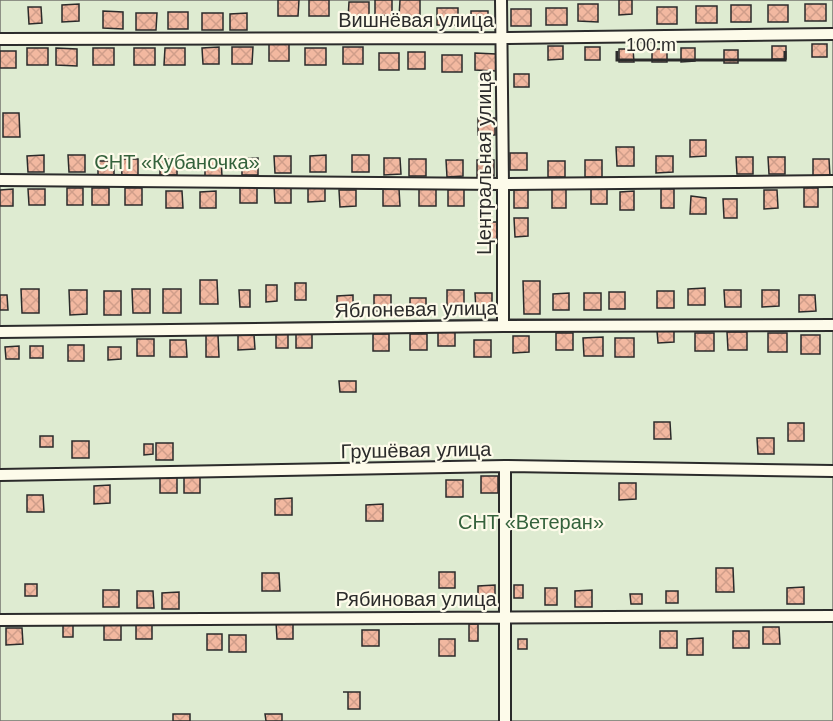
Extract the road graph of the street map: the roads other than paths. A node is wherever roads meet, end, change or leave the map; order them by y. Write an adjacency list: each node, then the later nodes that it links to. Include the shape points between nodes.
1 (501, 0): 3 (street, Центральная улица)
2 (833, 33): 3 (street, Вишнёвая улица)
3 (501, 38): 4 (street, Вишнёвая улица); 7 (street, Центральная улица)
4 (0, 39)
5 (0, 180): 7 (street)
6 (833, 181): 7 (street)
7 (503, 184): 9 (street, Центральная улица)
8 (833, 325): 9 (street, Яблоневая улица)
9 (503, 326): 10 (street, Яблоневая улица)
10 (0, 332)
11 (505, 466): 12 (street, Грушёвая улица); 13 (street, Грушёвая улица); 15 (street)
12 (833, 471)
13 (0, 475)
14 (833, 616): 15 (street, Рябиновая улица)
15 (506, 617): 16 (street, Рябиновая улица); 17 (street)
16 (0, 620)
17 (505, 721)

